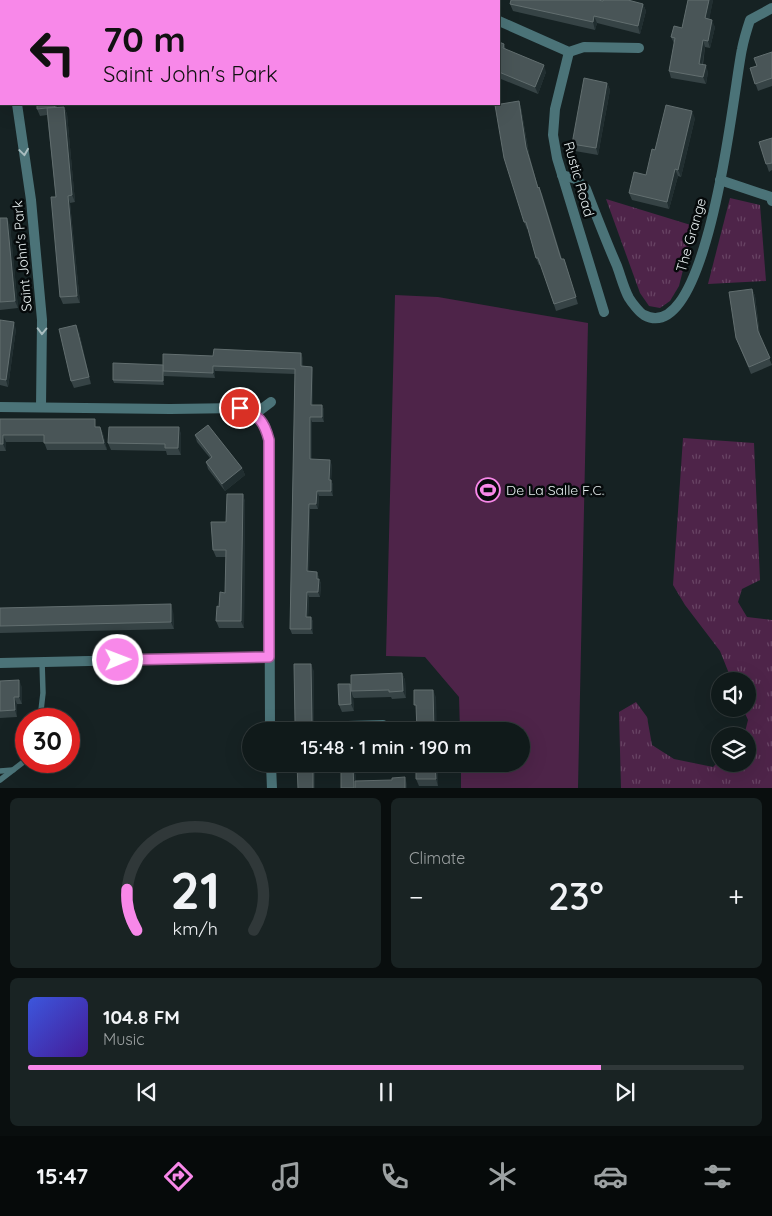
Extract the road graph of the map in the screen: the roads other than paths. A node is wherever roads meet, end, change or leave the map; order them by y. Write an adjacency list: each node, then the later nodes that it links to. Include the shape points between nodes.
1 (772, 8): 7 (street, The Grange, via 750,20 742,48)
2 (500, 21): 4 (street)
3 (639, 48): 4 (street, via 584,47)
4 (569, 52): 6 (street, Rustic Road, via 555,109 553,135)
5 (16, 105): 12 (street, Saint John's Park, one-way to 12, via 31,200 42,320)
6 (562, 176): 7 (street, The Grange, via 576,179 586,189 629,298 644,315 657,318 676,309 692,283 707,241); 9 (street, Rustic Road)
7 (720, 180): 8 (street)
8 (772, 198)
9 (604, 312)
10 (271, 402): 13 (street)
11 (0, 407): 12 (street)
12 (41, 407): 13 (street, via 240,408)
13 (255, 414): 14 (street, via 265,426 269,440)
14 (269, 657): 15 (street); 18 (street)
15 (42, 662): 16 (street); 17 (lane)
16 (0, 663)
17 (41, 708)
18 (270, 722)
19 (15, 770): 20 (lane); 22 (lane)
20 (0, 771)
21 (271, 772): 23 (street)
22 (0, 780)
23 (272, 788)

